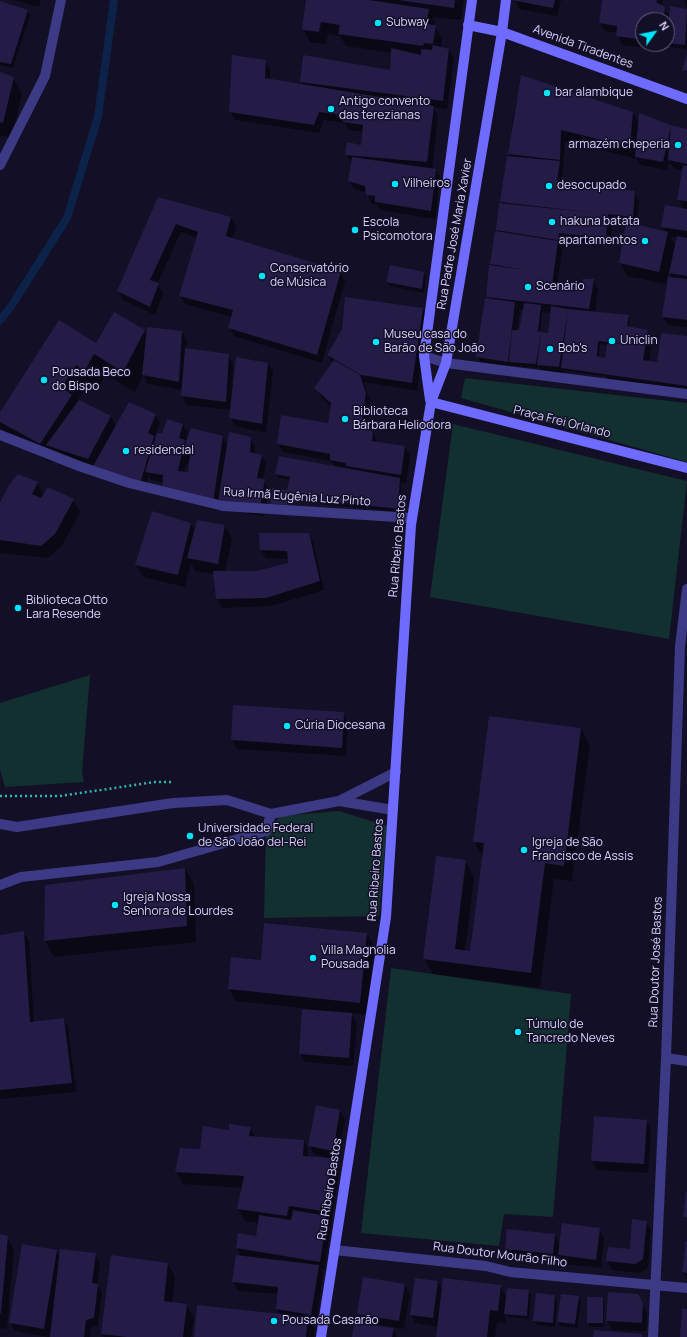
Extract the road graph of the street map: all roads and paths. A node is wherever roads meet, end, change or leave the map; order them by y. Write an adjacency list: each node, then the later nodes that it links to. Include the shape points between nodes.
1 (61, 0): 7 (street, via 45,76)
2 (472, 0): 4 (main road, Rua Padre José Maria Xavier)
3 (506, 0): 5 (main road, Rua Padre José Maria Xavier)
4 (468, 25): 5 (main road, Avenida Tiradentes); 8 (main road, Rua Padre José Maria Xavier)
5 (502, 32): 6 (main road, Avenida Tiradentes); 9 (main road, Rua Padre José Maria Xavier)
6 (687, 99)
7 (1, 160)
8 (424, 356): 9 (street); 11 (main road, Rua Padre José Maria Xavier)
9 (446, 363): 10 (street); 11 (main road, Rua Padre José Maria Xavier)
10 (687, 394)
11 (431, 402): 13 (main road, Praça Frei Orlando); 14 (main road, Rua Ribeiro Bastos)
12 (0, 435): 14 (street, Rua Irmã Eugênia Luz Pinto, via 129,483 223,506)
13 (687, 468)
14 (412, 518): 16 (main road, Rua Ribeiro Bastos)
15 (687, 589): 22 (street, Rua Doutor José Bastos, via 680,646)
16 (396, 772): 17 (street); 18 (main road, Rua Ribeiro Bastos)
17 (339, 801): 18 (street); 19 (street)
18 (394, 810): 24 (main road, Rua Ribeiro Bastos, via 386,917)
19 (271, 814): 20 (street, via 226,800 173,803 17,827); 21 (street, via 266,831 158,862 21,877)
20 (0, 824)
21 (0, 885)
22 (666, 1058): 23 (street); 25 (street, Rua Doutor José Bastos)
23 (687, 1061)
24 (334, 1250): 25 (street, Rua Doutor Mourão Filho, via 486,1266 510,1272); 27 (main road, Rua Ribeiro Bastos)
25 (654, 1283): 26 (street, Rua Doutor Mourão Filho); 28 (street, Rua Doutor José Bastos)
26 (687, 1288)
27 (321, 1337)
28 (653, 1337)

